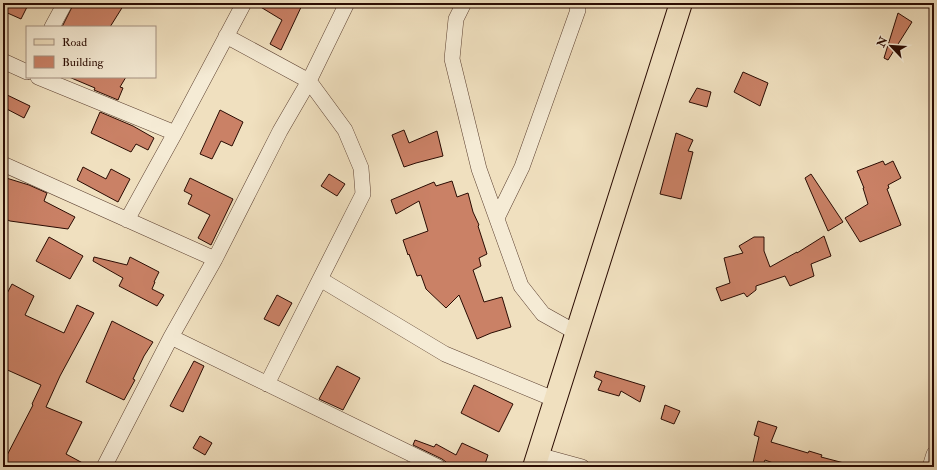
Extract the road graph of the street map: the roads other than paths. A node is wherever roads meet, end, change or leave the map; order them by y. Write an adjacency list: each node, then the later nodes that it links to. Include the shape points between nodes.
1 (65, 3): 7 (street)
2 (244, 3): 8 (street)
3 (347, 3): 12 (street)
4 (464, 3): 15 (street, via 456,19 452,59 479,169)
5 (576, 3): 15 (street, via 578,10 522,167)
6 (681, 3): 19 (main road)
7 (53, 26)
8 (226, 36): 12 (street); 13 (street)
9 (3, 61): 10 (street)
10 (26, 72)
11 (40, 78): 13 (street)
12 (309, 81): 17 (street, via 280,131); 18 (street, via 345,130 361,168 363,194)
13 (175, 133): 16 (street)
14 (3, 164): 16 (street)
15 (497, 218): 19 (street, via 521,286 543,314)
16 (127, 220): 17 (street)
17 (214, 259): 20 (street)
18 (320, 279): 21 (street); 22 (street, via 445,354)
19 (577, 333): 22 (main road)
20 (171, 337): 21 (street); 25 (street)
21 (267, 384): 26 (street)
22 (556, 400): 24 (main road)
23 (934, 454): 28 (street)
24 (536, 461): 27 (street)
25 (104, 467)
26 (438, 467)
27 (582, 467)
28 (930, 467)

